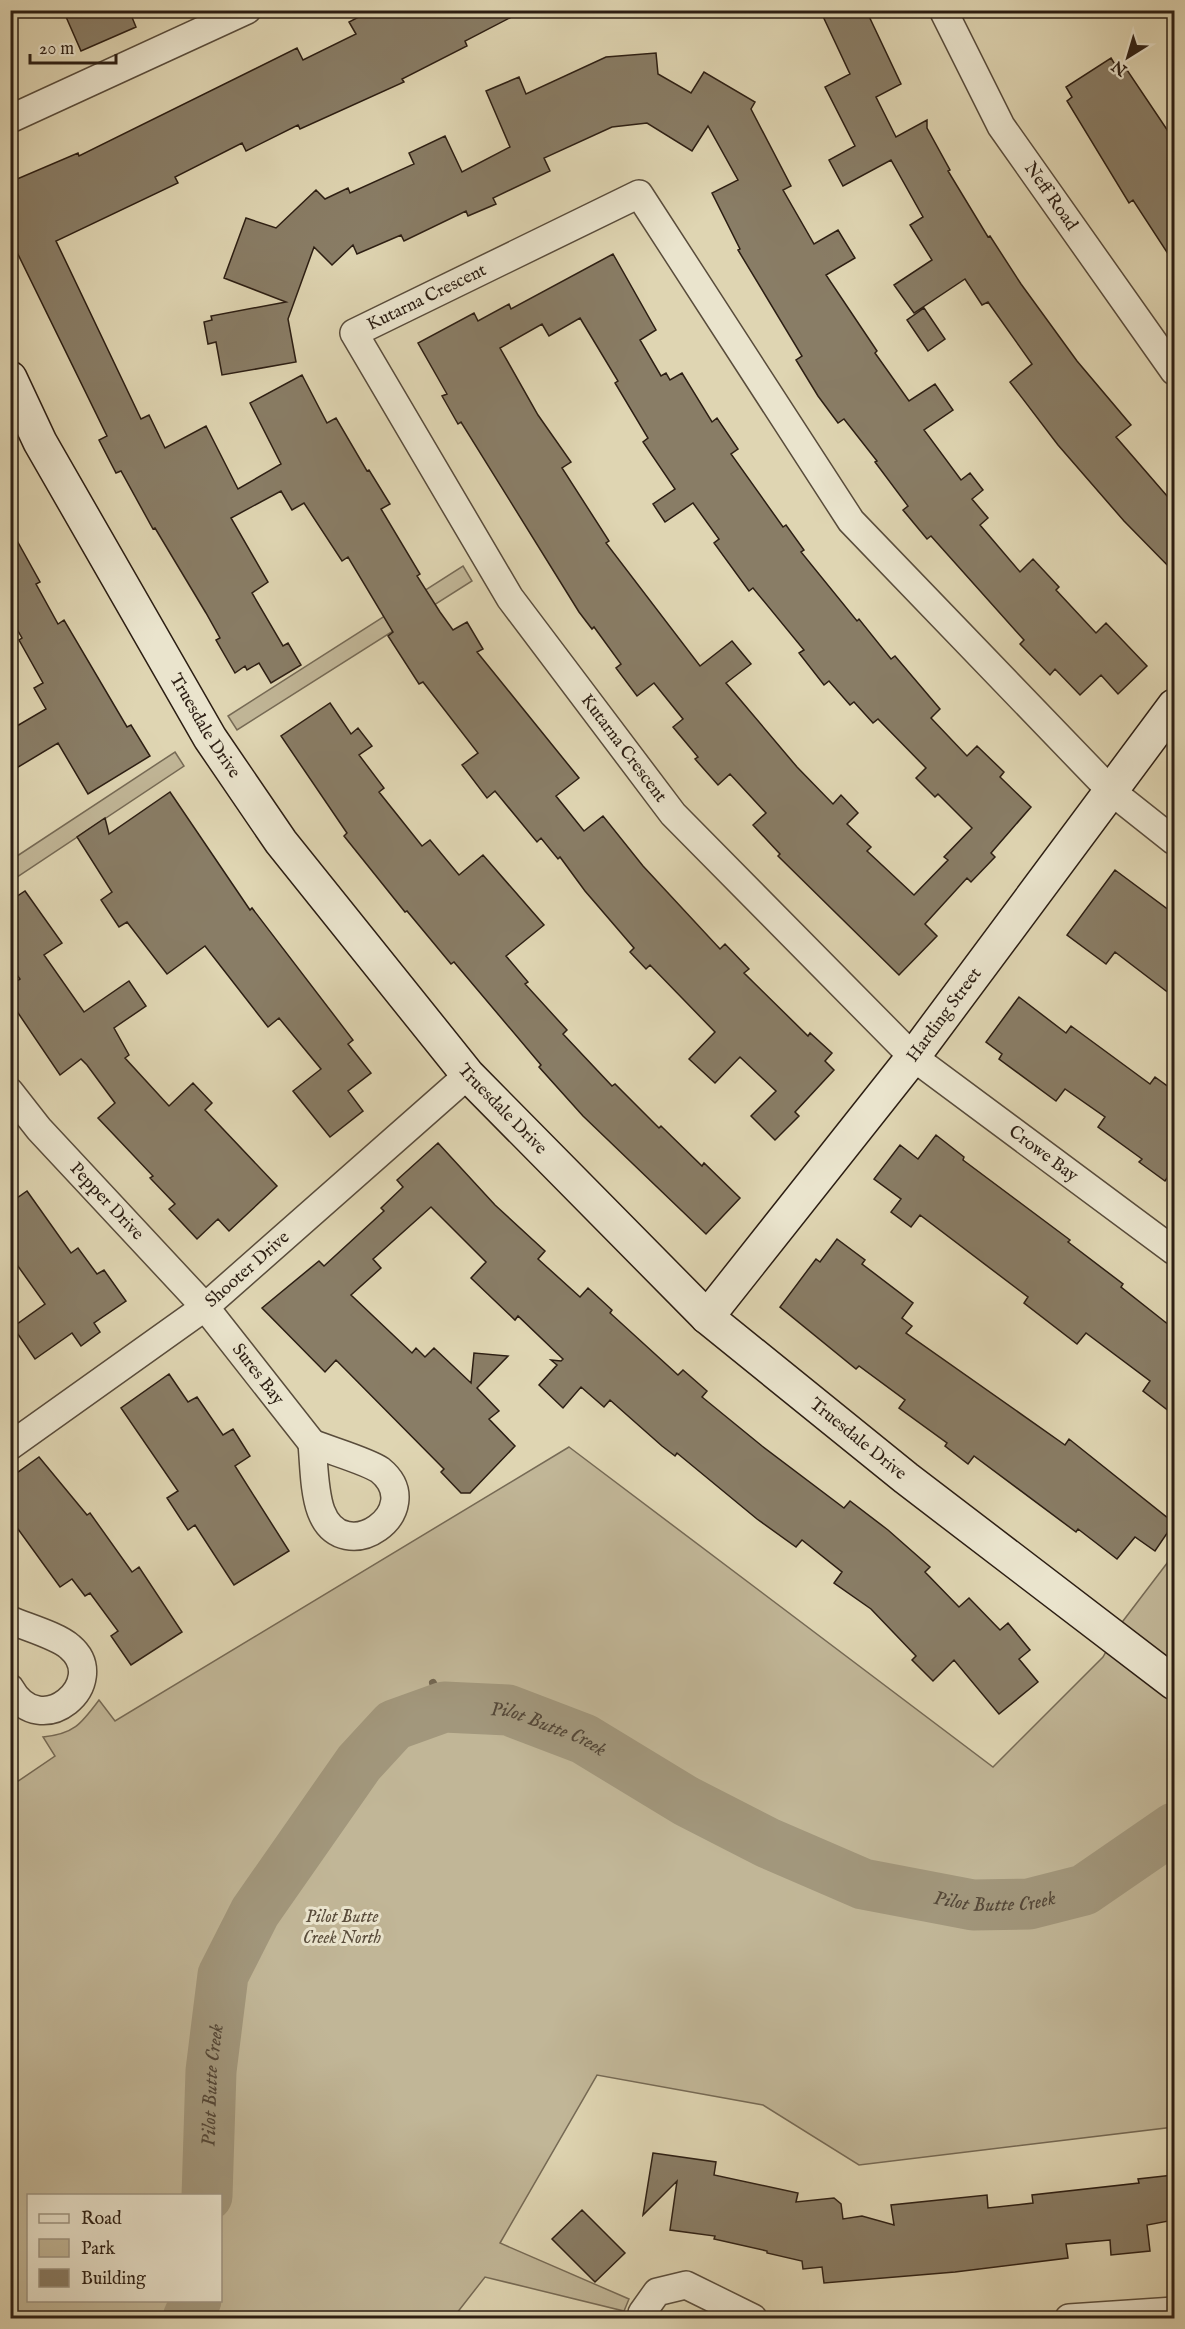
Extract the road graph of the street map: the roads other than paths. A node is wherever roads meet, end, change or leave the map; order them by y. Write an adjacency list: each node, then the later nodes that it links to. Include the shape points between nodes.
1 (247, 10): 3 (street)
2 (943, 10): 5 (street, Neff Road, via 1001,126)
3 (210, 19): 4 (street)
4 (10, 119)
5 (1174, 371)
6 (10, 378): 11 (street, Truesdale Drive, via 40,442 210,738 281,842)
7 (1174, 706): 8 (street, Harding Street)
8 (1111, 791): 9 (street); 10 (street, Harding Street); 10 (street, Kutarna Crescent, via 851,521 639,194 354,333 510,598 674,814)
9 (1174, 841)
10 (914, 1057): 13 (street, Crowe Bay); 15 (street, Harding Street)
11 (468, 1075): 14 (street, Shooter Drive); 15 (street, Truesdale Drive)
12 (10, 1092): 14 (street, Pepper Drive, via 39,1129)
13 (1174, 1251)
14 (205, 1307): 16 (street, Sures Bay); 17 (street, Shooter Drive)
15 (707, 1317): 19 (street, Truesdale Drive, via 906,1478)
16 (312, 1443)
17 (10, 1446)
18 (10, 1620): 20 (street, via 70,1646 82,1674 77,1692 60,1708 35,1710)
19 (1174, 1683)
20 (10, 1688)
21 (1174, 2311): 24 (street)
22 (644, 2319): 23 (street, via 642,2313 657,2292 686,2285)
23 (753, 2319)
24 (1070, 2319)

